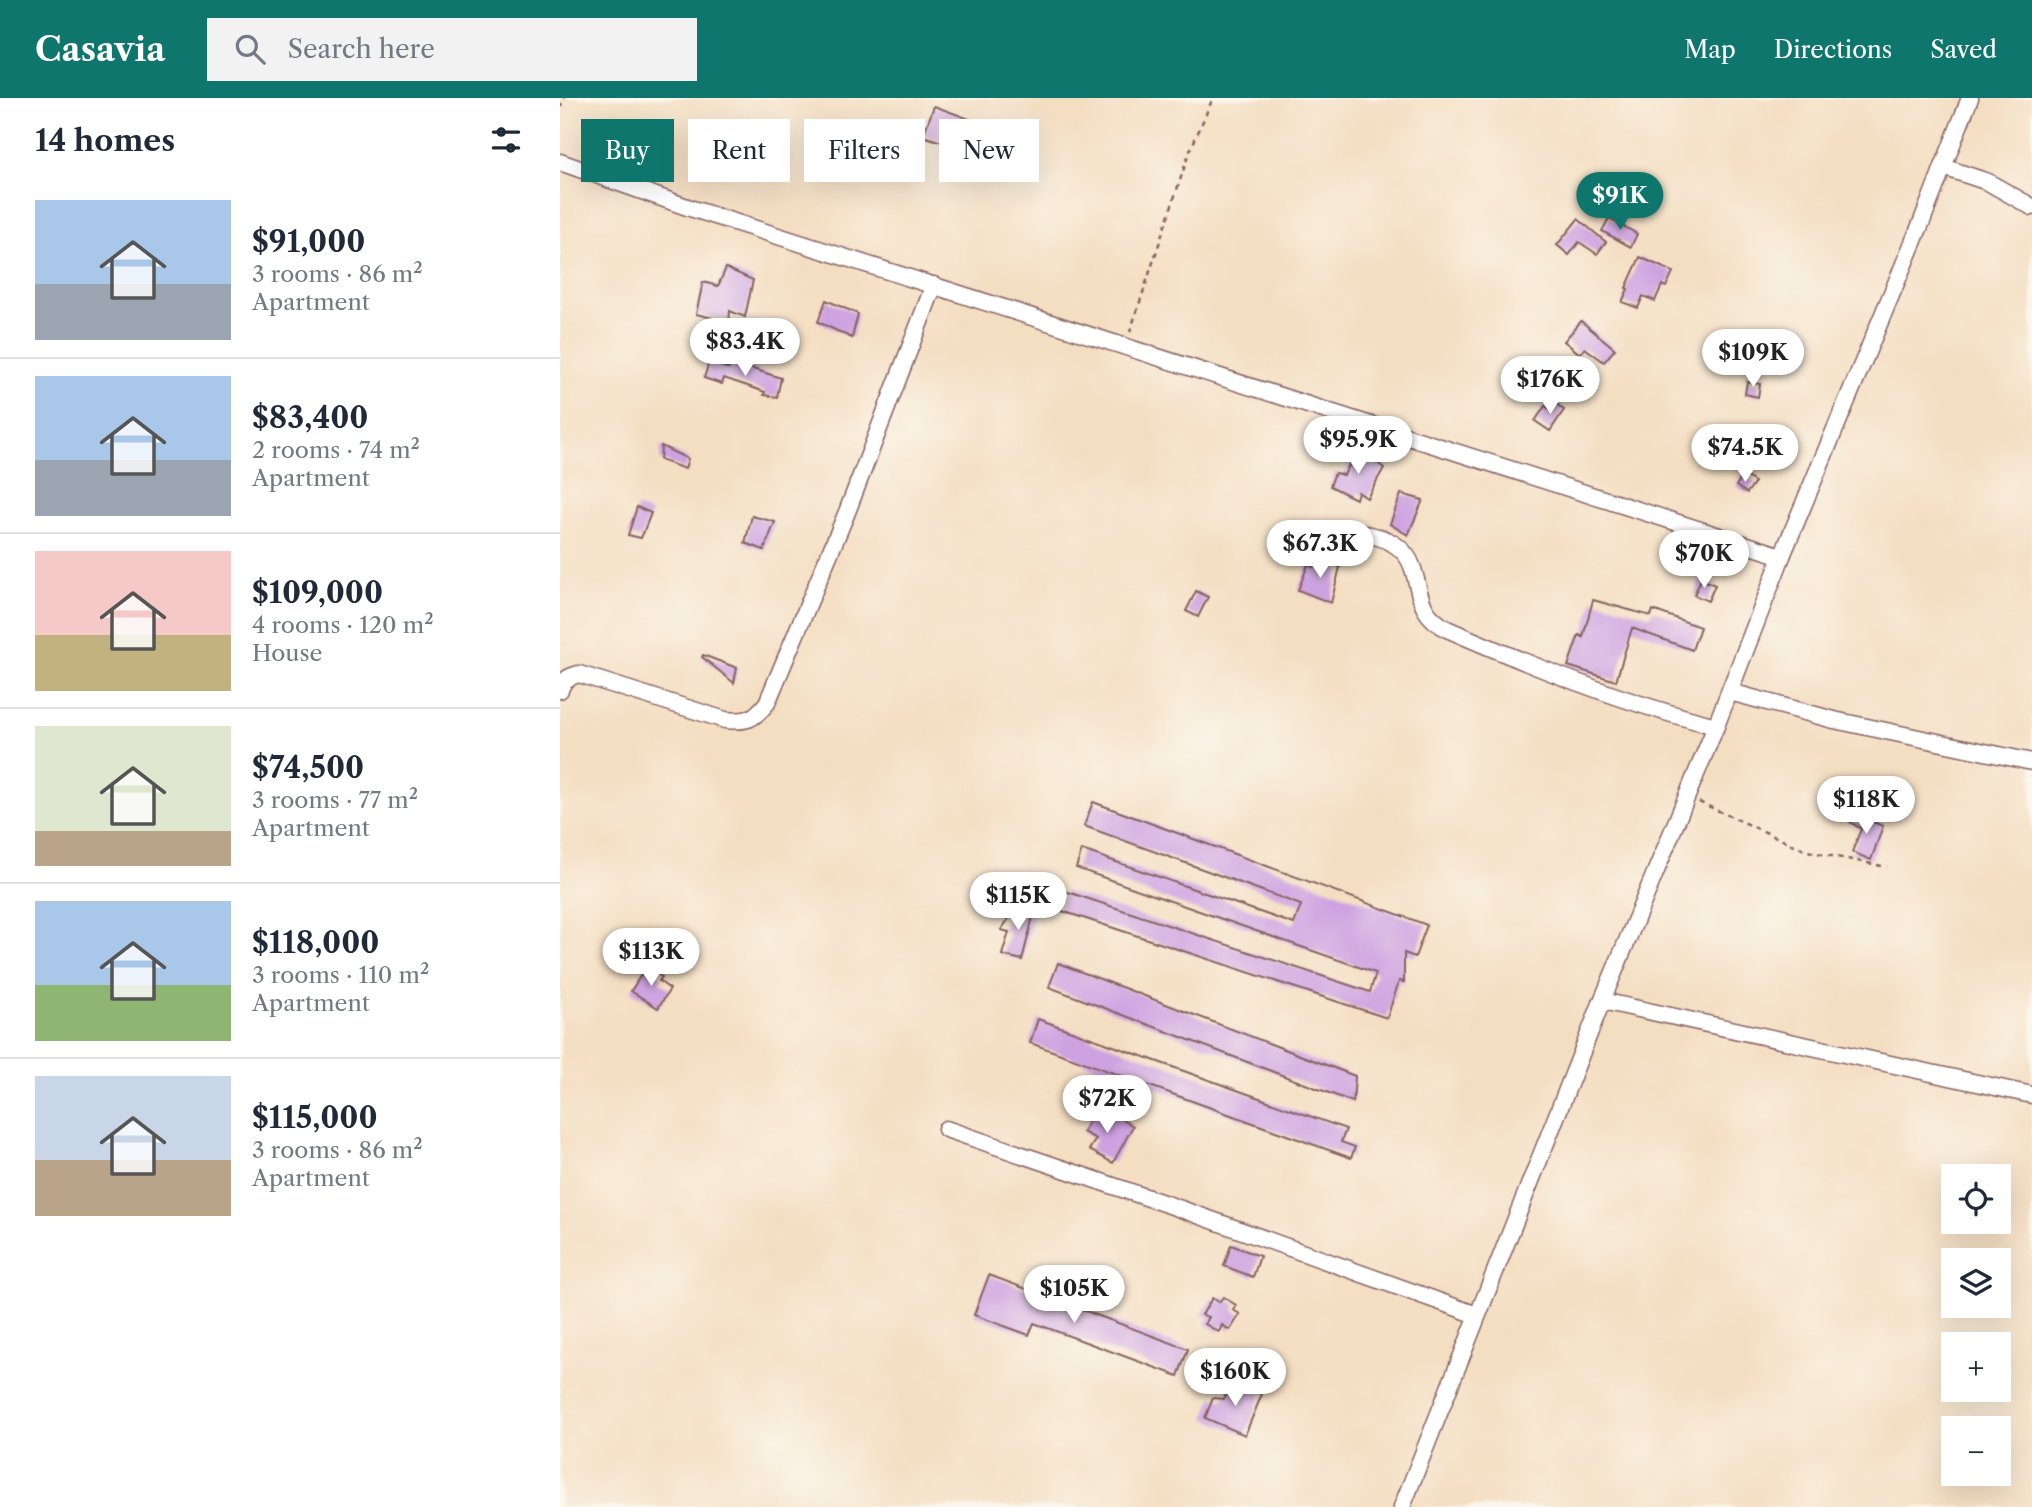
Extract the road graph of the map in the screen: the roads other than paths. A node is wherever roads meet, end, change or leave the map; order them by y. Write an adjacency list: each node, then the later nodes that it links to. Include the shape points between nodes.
1 (1970, 98): 3 (street)
2 (560, 162): 5 (street)
3 (1943, 167): 4 (street, via 1988,183); 7 (street)
4 (2032, 207)
5 (934, 285): 7 (street); 8 (street, via 842,524 767,703 759,712 744,722 725,720 579,674 563,682)
6 (1321, 533): 10 (street, via 1376,536 1397,547 1411,565 1423,608 1447,629 1614,695)
7 (1782, 556): 9 (street)
8 (560, 690)
9 (1730, 692): 10 (street); 11 (street, via 1834,720)
10 (1716, 726): 12 (street)
11 (2032, 762)
12 (1602, 1001): 13 (street); 15 (street)
13 (2032, 1095)
14 (946, 1129): 15 (street)
15 (1477, 1315): 16 (street)
16 (1402, 1507)

